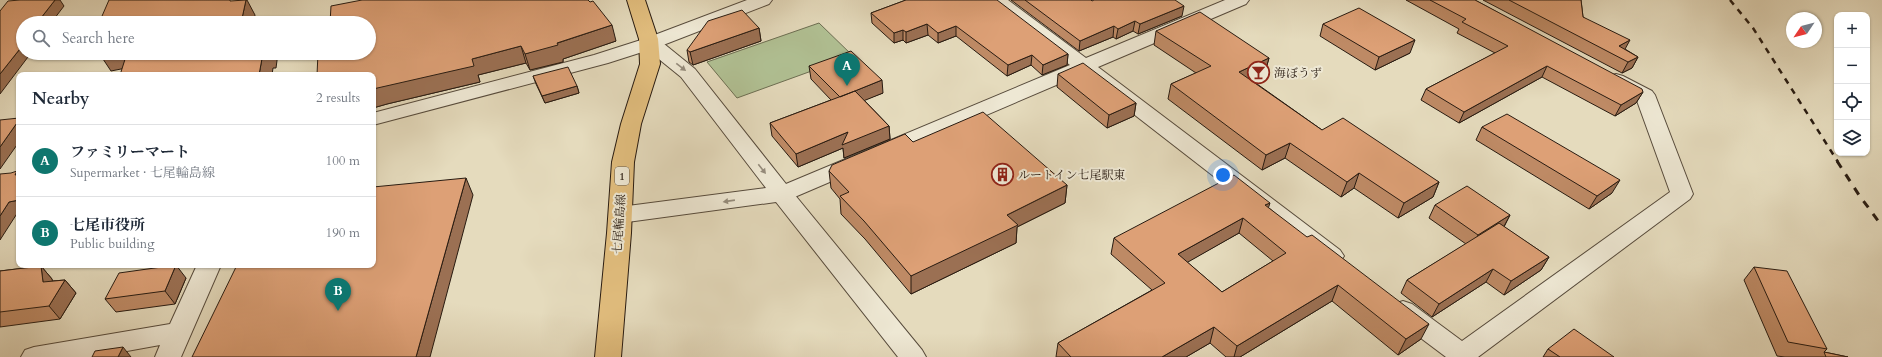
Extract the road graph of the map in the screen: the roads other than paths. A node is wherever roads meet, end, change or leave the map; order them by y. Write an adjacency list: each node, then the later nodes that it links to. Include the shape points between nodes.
1 (636, 0): 5 (main road, 七尾輪島線 / 1)
2 (763, 0): 5 (street)
3 (998, 0): 6 (street)
4 (1240, 0): 6 (street)
5 (651, 43): 8 (street, via 601,59); 9 (street, one-way to 9, via 688,73); 10 (main road, 七尾輪島線 / 1, via 650,64 631,124 623,162)
6 (1084, 66): 9 (street); 12 (street)
7 (1597, 69): 15 (street, via 1645,95 1682,194)
8 (376, 118)
9 (782, 194): 10 (street, one-way to 10); 19 (street)
10 (620, 215): 18 (main road, 七尾輪島線 / 1)
11 (208, 268): 14 (street)
12 (1348, 268)
13 (1386, 297): 15 (street)
14 (180, 332): 16 (street); 17 (street)
15 (1461, 356)
16 (34, 357)
17 (168, 357)
18 (608, 357)
19 (913, 357)

